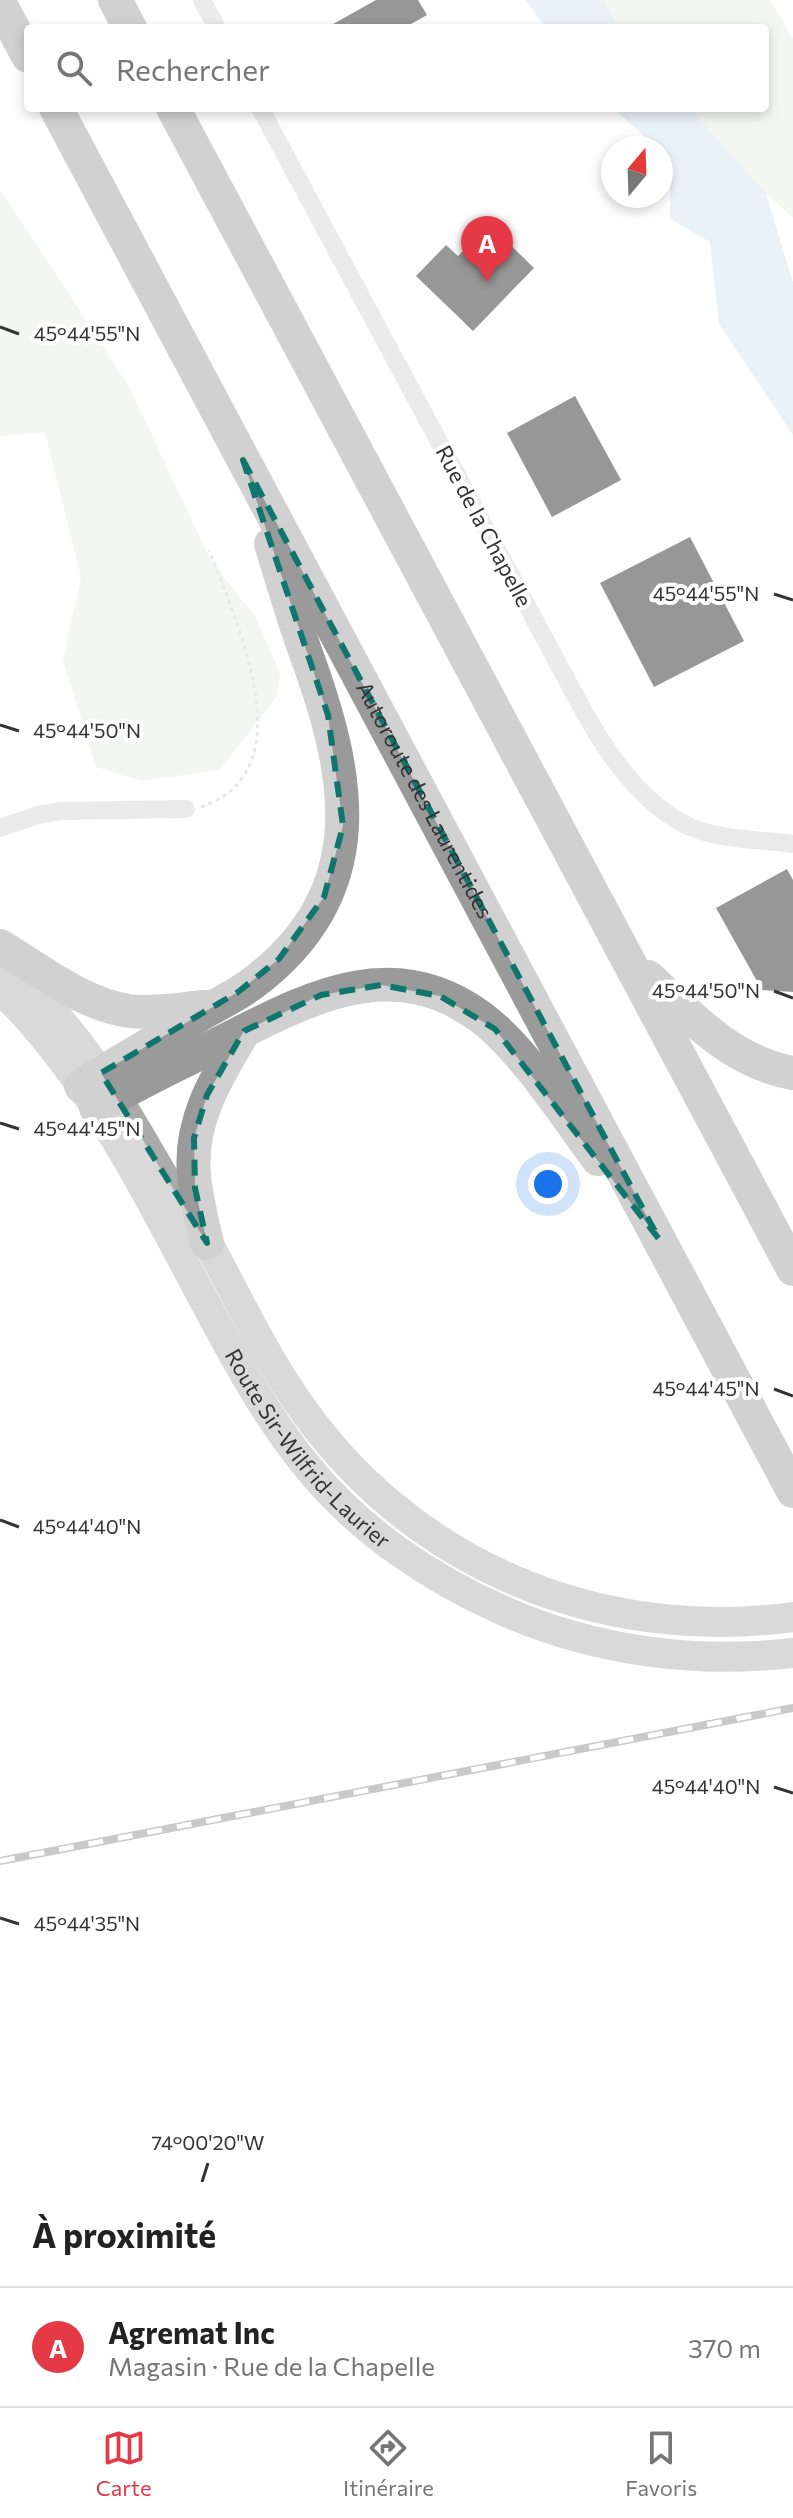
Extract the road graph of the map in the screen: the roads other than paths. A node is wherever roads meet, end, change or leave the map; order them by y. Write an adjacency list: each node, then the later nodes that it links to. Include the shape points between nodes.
1 (115, 0): 4 (highway)
2 (202, 0): 5 (street)
3 (0, 4): 6 (highway)
4 (128, 24)
5 (215, 24)
6 (24, 49)
7 (58, 112): 10 (highway, Autoroute des Laurentides)
8 (175, 112): 16 (highway)
9 (262, 112): 13 (street, Rue de la Chapelle, via 611,756 663,810 688,826)
10 (243, 460): 18 (highway, via 328,715 340,772 343,826 331,881 300,935 261,976); 22 (highway, Autoroute des Laurentides)
11 (186, 809): 12 (street, via 54,811)
12 (0, 828)
13 (793, 844)
14 (0, 946): 18 (highway, via 104,1005 142,1012)
15 (0, 957): 21 (main road, Route Sir-Wilfrid-Laurier, via 44,1001)
16 (628, 957): 20 (highway, via 721,1042 759,1064); 24 (highway)
17 (0, 989): 21 (main road, Route Sir-Wilfrid-Laurier)
18 (213, 1007): 21 (highway)
19 (244, 1031): 21 (highway); 22 (highway, via 308,1000 354,987 412,988 456,1003 507,1041); 23 (highway, via 207,1095 194,1138 194,1175)
20 (793, 1073)
21 (99, 1091): 23 (main road, Route Sir-Wilfrid-Laurier); 27 (main road, Route Sir-Wilfrid-Laurier, via 267,1412 322,1484 375,1533 455,1587 585,1639 695,1656)
22 (659, 1239): 25 (highway, Autoroute des Laurentides)
23 (207, 1243): 26 (main road, Route Sir-Wilfrid-Laurier, via 308,1416 383,1496 459,1552 535,1590 621,1615 721,1623)
24 (793, 1269)
25 (793, 1491)
26 (793, 1617)
27 (793, 1653)

